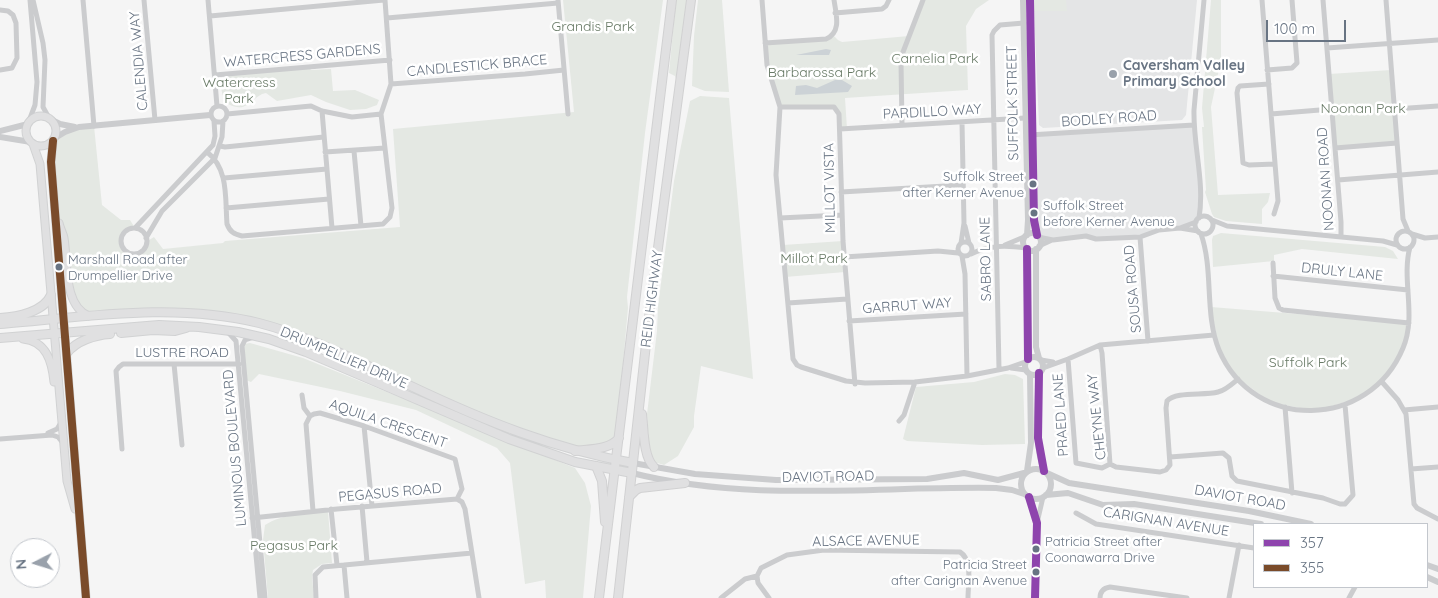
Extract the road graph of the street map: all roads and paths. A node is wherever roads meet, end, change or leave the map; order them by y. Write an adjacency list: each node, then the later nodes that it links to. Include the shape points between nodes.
1 (31, 0): 48 (street, via 43,43 43,107); 53 (street, via 37,82)
2 (83, 0): 56 (street)
3 (144, 0): 49 (street, CALENDIA WAY)
4 (208, 0): 22 (street)
5 (384, 0): 22 (street); 23 (street)
6 (672, 0): 174 (main road, REID HIGHWAY)
7 (691, 0): 163 (main road, REID HIGHWAY)
8 (762, 0): 26 (street)
9 (834, 0): 21 (street)
10 (889, 0): 21 (street, via 882,9)
11 (922, 0): 54 (street, via 901,62)
12 (1024, 0): 24 (street, SUFFOLK STREET)
13 (1030, 0): 60 (street, SUFFOLK STREET)
14 (1204, 0): 55 (street)
15 (1262, 0): 32 (street)
16 (1292, 0): 32 (street, via 1297,63 1292,68)
17 (1323, 0): 28 (street, NOONAN ROAD)
18 (1386, 0): 27 (street)
19 (558, 1): 23 (street); 31 (street)
20 (0, 10): 30 (street, via 14,15 17,58 12,68)
21 (836, 13): 26 (street, via 836,31 826,39)
22 (210, 16): 33 (street)
23 (387, 18): 29 (street)
24 (1024, 24): 47 (street, SUFFOLK STREET); 50 (street, SABRO LANE, via 1000,24 993,32)
25 (1438, 40): 27 (street)
26 (765, 43): 38 (street, via 769,73)
27 (1389, 43): 28 (street); 40 (street)
28 (1327, 48): 39 (street, NOONAN ROAD)
29 (390, 60): 33 (street, WATERCRESS GARDENS); 34 (street)
30 (0, 70)
31 (564, 70): 34 (street, CANDLESTICK BRACE); 44 (street)
32 (1268, 70): 35 (street)
33 (215, 75): 36 (street)
34 (391, 84): 43 (street)
35 (1269, 84): 45 (street); 73 (street, via 1238,88 1242,160 1244,164)
36 (218, 106): 42 (street, via 223,107); 46 (street, via 212,109)
37 (1438, 106): 40 (street)
38 (780, 107): 58 (street, MILLOT VISTA, via 834,107 839,114); 87 (street, via 776,164)
39 (1332, 109): 45 (street); 68 (street, NOONAN ROAD)
40 (1395, 109): 65 (street)
41 (322, 111): 42 (street, via 311,106); 43 (street, via 352,117); 62 (street)
42 (227, 114): 51 (street)
43 (381, 114): 67 (street)
44 (568, 114)
45 (1271, 114): 73 (street)
46 (212, 118): 49 (street); 51 (street, via 218,123); 70 (street, via 216,136)
47 (1025, 118): 50 (street, PARDILLO WAY); 60 (street, SUFFOLK STREET)
48 (50, 119): 53 (main road, via 37,116); 57 (street); 63 (main road, via 56,129)
49 (155, 120): 56 (street)
50 (995, 120): 52 (street, PARDILLO WAY); 113 (street, SABRO LANE)
51 (223, 121): 66 (street)
52 (962, 122): 54 (street, PARDILLO WAY); 79 (street)
53 (29, 123): 59 (street); 64 (main road, via 26,133)
54 (902, 125): 58 (street, PARDILLO WAY)
55 (1194, 125): 60 (street, BODLEY ROAD); 82 (street)
56 (94, 126): 57 (street)
57 (78, 127): 63 (street)
58 (840, 129): 80 (street, MILLOT VISTA)
59 (0, 131)
60 (1030, 135): 101 (street, SUFFOLK STREET); 102 (street, SUFFOLK STREET, via 1034,220)
61 (0, 137): 64 (street)
62 (324, 137): 66 (street); 71 (street)
63 (54, 139): 64 (main road, via 42,146); 84 (main road, via 51,162)
64 (32, 143): 127 (main road, via 40,164)
65 (1397, 143): 68 (street); 76 (street)
66 (220, 146): 72 (street)
67 (385, 148): 69 (street); 92 (street, via 392,208 390,217 383,224)
68 (1335, 148): 78 (street, NOONAN ROAD)
69 (354, 151): 71 (street); 92 (street)
70 (207, 152): 72 (street); 94 (street)
71 (326, 152): 74 (street)
72 (215, 158): 77 (street); 106 (street, via 162,211)
73 (1275, 164): 85 (street, via 1278,201)
74 (327, 168): 77 (street); 81 (street)
75 (1438, 172): 76 (street)
76 (1400, 175): 78 (street); 88 (street)
77 (224, 178): 83 (street)
78 (1338, 180): 104 (street, NOONAN ROAD)
79 (963, 185): 80 (street); 91 (street)
80 (841, 192): 86 (street, MILLOT VISTA)
81 (329, 199): 83 (street); 95 (street)
82 (1202, 202): 89 (street); 90 (street)
83 (226, 208): 95 (street, via 230,230 242,236)
84 (55, 214): 131 (main road, via 64,240 68,283 80,311); 133 (main road)
85 (1274, 214)
86 (841, 215): 87 (street); 121 (street, MILLOT VISTA)
87 (780, 218): 129 (street)
88 (1403, 218): 98 (street); 100 (street)
89 (1210, 219): 90 (street, via 1204,216); 93 (street); 97 (street)
90 (1198, 220): 96 (street); 99 (street, via 1195,226)
91 (964, 223): 110 (street); 119 (street)
92 (361, 226): 95 (street)
93 (1227, 226): 97 (street); 104 (street)
94 (135, 228): 106 (street); 106 (street, via 127,230 122,237 121,245 126,251 140,252 146,246)
95 (332, 228)
96 (1180, 228): 99 (street); 103 (street)
97 (1211, 231): 99 (street); 118 (street)
98 (1410, 232): 100 (street); 107 (street); 112 (street, via 1414,239)
99 (1200, 233): 118 (street)
100 (1398, 234): 109 (street); 114 (street, via 1395,240)
101 (1026, 236): 102 (street); 111 (street); 116 (street, via 1023,243)
102 (1038, 236): 108 (street); 117 (street)
103 (1140, 236): 108 (street); 146 (street, SOUSA ROAD)
104 (1341, 237): 109 (street)
105 (1438, 237): 107 (street)
106 (146, 238)
107 (1425, 238): 112 (street)
108 (1052, 240): 117 (street)
109 (1383, 240): 114 (street)
110 (969, 243): 115 (street); 119 (street); 120 (street, via 972,248)
111 (1004, 245): 113 (street); 116 (street)
112 (1412, 245): 114 (street, via 1406,249); 122 (street)
113 (997, 246): 115 (street); 155 (street, SABRO LANE)
114 (1399, 246): 122 (street)
115 (984, 247): 120 (street)
116 (1026, 248): 117 (street, via 1032,251); 154 (street)
117 (1038, 248): 149 (street, via 1036,347)
118 (1206, 248): 142 (street)
119 (960, 250): 120 (street); 121 (street); 124 (street)
120 (970, 255): 124 (street)
121 (844, 257): 128 (street, MILLOT VISTA)
122 (1406, 261): 126 (street)
123 (1273, 263): 125 (street)
124 (965, 274): 130 (street)
125 (1273, 276): 126 (street, DRULY LANE); 136 (street, via 1276,302 1283,310)
126 (1408, 290): 136 (street)
127 (51, 295): 132 (main road, via 43,305 22,314); 134 (main road)
128 (847, 299): 129 (street); 135 (street, MILLOT VISTA)
129 (788, 303): 161 (street, via 795,363)
130 (966, 314): 135 (street, GARRUT WAY); 157 (street)
131 (90, 317): 133 (main road, DRUMPELLIER DRIVE); 179 (main road, DRUMPELLIER DRIVE, via 145,312 194,313 275,328 322,345 507,428)
132 (0, 318)
133 (64, 319): 134 (main road, DRUMPELLIER DRIVE); 140 (main road)
134 (54, 320): 137 (main road, DRUMPELLIER DRIVE); 141 (main road)
135 (849, 321): 161 (street, MILLOT VISTA)
136 (1409, 323): 160 (street, via 1403,348)
137 (0, 324)
138 (191, 326): 139 (main road, DRUMPELLIER DRIVE); 140 (main road, DRUMPELLIER DRIVE); 148 (main road, via 175,331 102,334 74,346)
139 (227, 330): 143 (main road, DRUMPELLIER DRIVE); 153 (street, LUMINOUS BOULEVARD, via 236,339)
140 (65, 332): 141 (main road, DRUMPELLIER DRIVE); 148 (main road)
141 (55, 333): 144 (main road, DRUMPELLIER DRIVE); 169 (main road)
142 (1214, 335): 146 (street); 158 (street, via 1225,361)
143 (257, 336): 171 (street, LUMINOUS BOULEVARD, via 247,339 242,346); 184 (main road, DRUMPELLIER DRIVE, via 306,352 509,439)
144 (12, 337): 145 (main road, DRUMPELLIER DRIVE); 169 (main road, via 32,340 46,351)
145 (0, 338)
146 (1148, 340): 147 (street)
147 (1100, 345): 150 (street); 183 (street, CHEYNE WAY)
148 (67, 353): 208 (main road)
149 (1040, 359): 151 (street); 154 (street, via 1034,356); 156 (street)
150 (1068, 359): 151 (street); 183 (street, PRAED LANE, via 1076,463 1102,468)
151 (1054, 362): 156 (street)
152 (174, 364): 153 (street, LUSTRE ROAD); 177 (street); 178 (street, LUSTRE ROAD, via 123,364 119,367 116,372)
153 (239, 364): 171 (street, LUMINOUS BOULEVARD)
154 (1027, 366): 155 (street); 156 (street, via 1035,375); 189 (street, via 1031,443)
155 (999, 369): 157 (street)
156 (1041, 370): 190 (street, via 1038,381 1038,445)
157 (967, 376): 159 (street)
158 (1238, 379): 165 (street, via 1263,399); 180 (street, via 1218,392 1170,398 1166,408)
159 (915, 382): 161 (street); 170 (street, via 904,415)
160 (1382, 382): 164 (street); 167 (street)
161 (855, 384)
162 (302, 394): 168 (street, via 304,408)
163 (641, 400): 182 (main road, REID HIGHWAY); 185 (main road, via 646,453)
164 (1346, 405): 165 (street, via 1316,411); 193 (street, via 1353,495 1350,501 1340,504)
165 (1285, 407): 193 (street)
166 (1438, 407): 167 (street)
167 (1404, 410): 187 (street)
168 (310, 416): 172 (street, AQUILA CRESCENT, via 320,413); 201 (street, AQUILA CRESCENT, via 306,426)
169 (62, 420): 173 (street, via 56,430); 176 (main road)
170 (899, 420)
171 (247, 425): 203 (street, LUMINOUS BOULEVARD)
172 (364, 426): 197 (street, AQUILA CRESCENT, via 455,459 462,489); 199 (street)
173 (38, 436): 175 (street); 176 (street, via 56,436)
174 (619, 438): 179 (main road, via 613,444); 181 (main road, REID HIGHWAY)
175 (0, 439)
176 (64, 445): 208 (main road, via 67,482)
177 (182, 445)
178 (122, 449)
179 (575, 451): 181 (main road, DRUMPELLIER DRIVE)
180 (1170, 457): 183 (street, CHEYNE WAY, via 1170,465 1160,472); 193 (street, via 1225,454 1229,458 1232,476 1237,481)
181 (617, 460): 182 (main road, DRUMPELLIER DRIVE); 188 (main road, REID HIGHWAY)
182 (633, 463): 185 (street, DAVIOT ROAD); 191 (main road, REID HIGHWAY)
183 (1110, 464)
184 (596, 466): 188 (main road, DRUMPELLIER DRIVE); 223 (main road, via 602,481 605,520)
185 (654, 467): 189 (street, DAVIOT ROAD, via 776,480 927,479 964,473 998,480)
186 (1438, 467): 187 (street)
187 (1411, 469): 204 (street, via 1416,508)
188 (616, 470): 191 (main road, DRUMPELLIER DRIVE); 224 (main road, REID HIGHWAY)
189 (1026, 472): 190 (street, via 1037,468); 194 (street, via 1020,484)
190 (1046, 472): 195 (street, via 1051,483); 207 (street, DAVIOT ROAD, via 1069,483)
191 (632, 474): 192 (street, DAVIOT ROAD); 196 (main road, REID HIGHWAY)
192 (685, 483): 194 (street, DAVIOT ROAD, via 784,491 996,488); 196 (main road, via 640,488)
193 (1292, 493)
194 (1026, 496): 195 (street, via 1036,499); 205 (street)
195 (1044, 496): 205 (street); 206 (street, DAVIOT ROAD, via 1068,493 1103,505 1134,504)
196 (630, 497): 225 (main road, REID HIGHWAY)
197 (457, 499): 199 (street, PEGASUS ROAD); 211 (street, PEGASUS ROAD, via 464,505)
198 (362, 506): 199 (street, PEGASUS ROAD); 200 (street, PEGASUS ROAD); 212 (street)
199 (372, 506)
200 (331, 509): 201 (street, PEGASUS ROAD); 214 (street)
201 (313, 511): 203 (street, PEGASUS ROAD)
202 (1076, 513): 209 (street, CARIGNAN AVENUE, via 1096,524)
203 (255, 518): 218 (street, LUMINOUS BOULEVARD); 219 (street, LUMINOUS BOULEVARD)
204 (1438, 519)
205 (1037, 523): 229 (street)
206 (1255, 523)
207 (1306, 523)
208 (80, 539): 217 (main road)
209 (1239, 545): 210 (street, CARIGNAN AVENUE); 232 (street)
210 (1253, 548)
211 (472, 553): 212 (street); 222 (street, PEGASUS ROAD)
212 (367, 562): 213 (street)
213 (344, 564): 214 (street); 221 (street)
214 (337, 565): 220 (street, via 323,567 317,572)
215 (757, 576): 226 (street, ALSACE AVENUE, via 745,579); 227 (street); 228 (street, ALSACE AVENUE, via 761,568 787,555 824,550 960,552 968,561)
216 (1159, 596): 230 (street, via 1110,587 1104,588); 231 (street)
217 (86, 598)
218 (260, 598)
219 (265, 598)
220 (316, 598)
221 (347, 598)
222 (479, 598)
223 (595, 598)
224 (599, 598)
225 (618, 598)
226 (721, 598)
227 (769, 598)
228 (968, 598)
229 (1035, 598)
230 (1100, 598)
231 (1187, 598)
232 (1229, 598)

